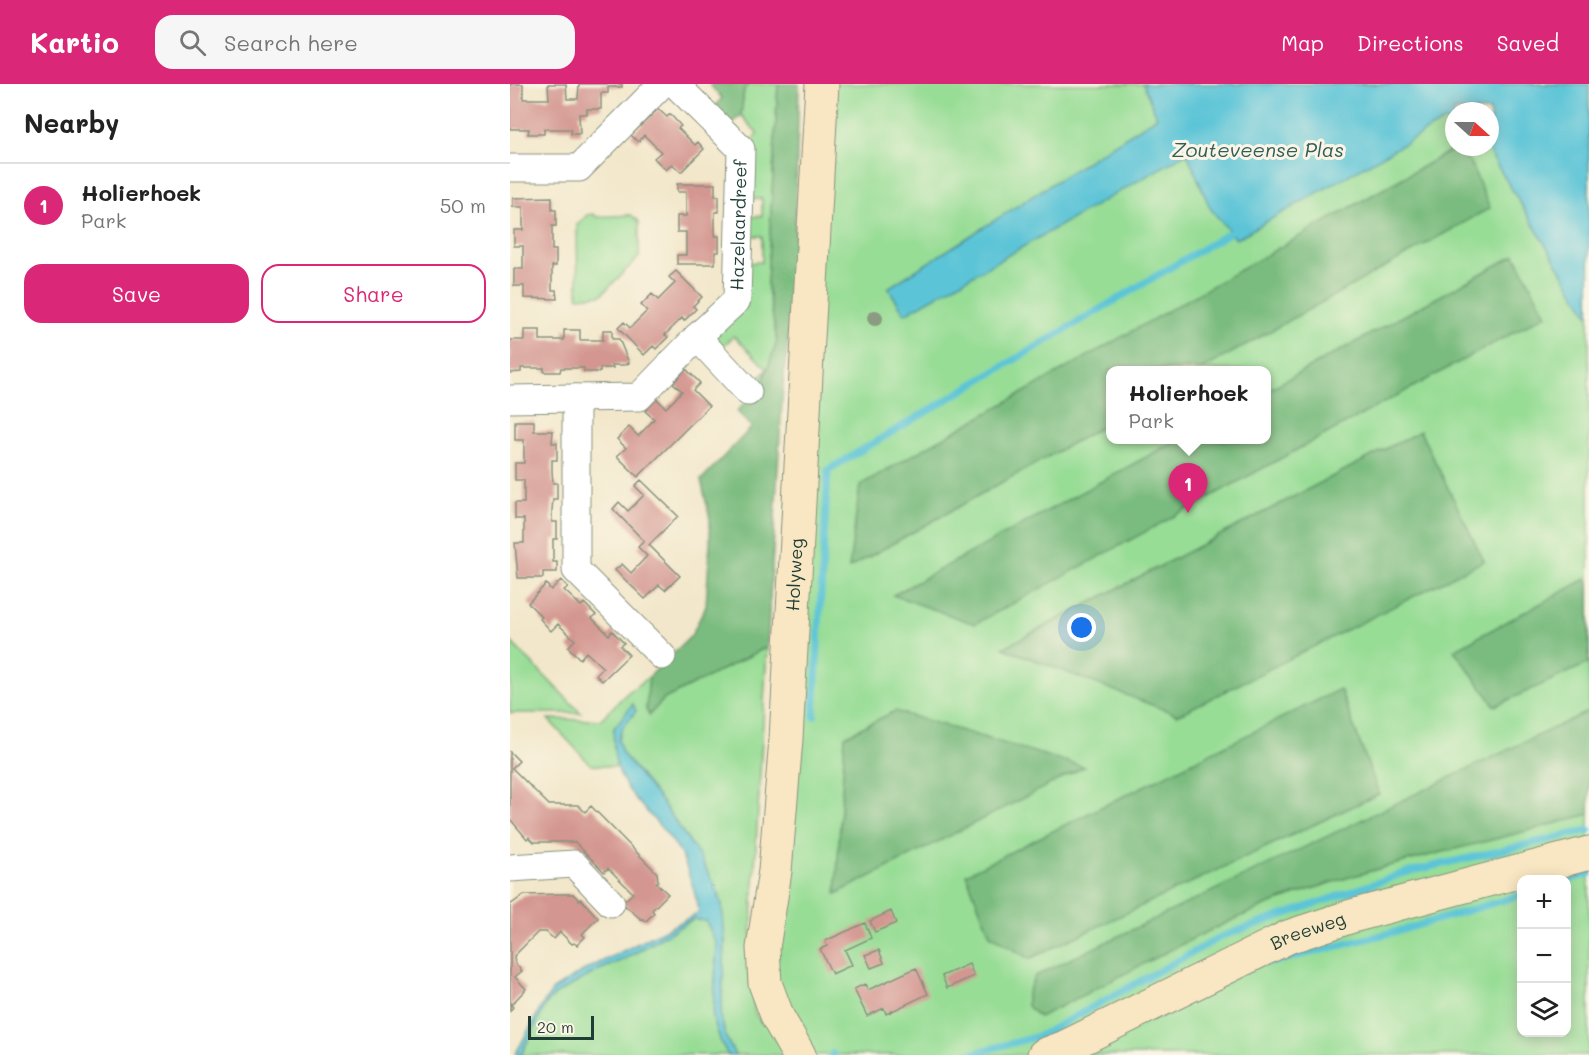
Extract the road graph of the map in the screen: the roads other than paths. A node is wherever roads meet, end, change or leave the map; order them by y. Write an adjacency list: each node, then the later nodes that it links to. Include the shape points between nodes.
1 (662, 84): 4 (street, via 579,168)
2 (675, 84): 5 (street, Hazelaardreef, via 741,149 737,300)
3 (822, 84): 13 (street, Holyweg, via 786,739 775,871 763,948 765,983 778,1018)
4 (510, 168)
5 (697, 337): 6 (street); 7 (street, Hazelaardreef, via 639,397)
6 (748, 392)
7 (576, 398): 8 (street, Hazelaardreef); 9 (street, via 576,570)
8 (510, 399)
9 (662, 656)
10 (1589, 853): 14 (street, Breeweg, via 1352,916 1288,937)
11 (510, 870): 12 (street, via 574,864)
12 (611, 903)
13 (800, 1055)
14 (1044, 1055)

